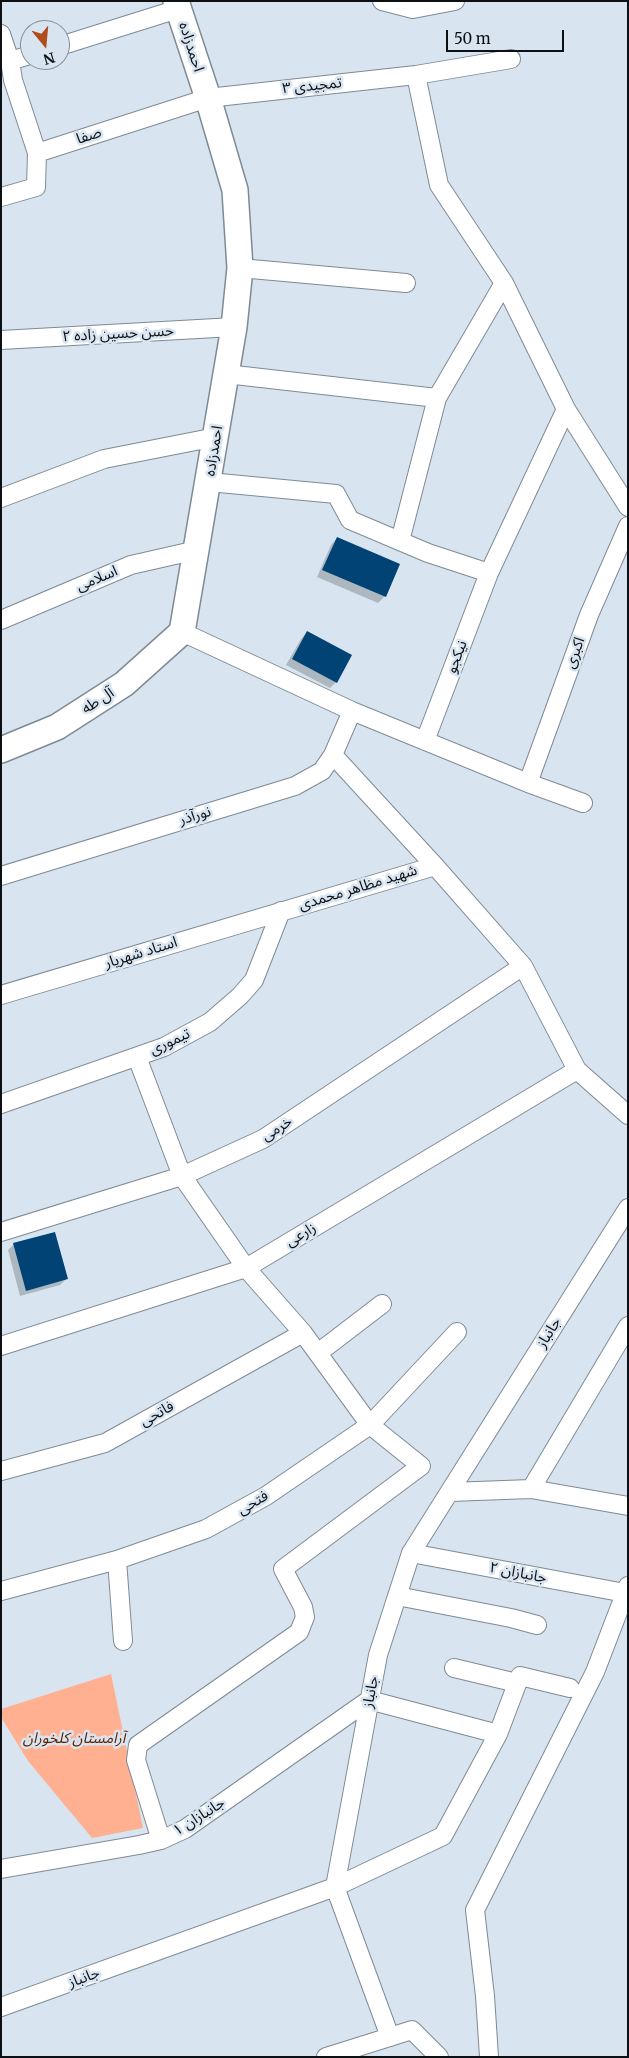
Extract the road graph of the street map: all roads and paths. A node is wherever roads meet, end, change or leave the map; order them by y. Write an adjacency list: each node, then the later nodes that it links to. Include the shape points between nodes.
1 (382, 1): 2 (street, via 413,9)
2 (455, 1)
3 (177, 5): 5 (street); 11 (street, احمدزاده)
4 (1, 34): 8 (street)
5 (70, 42)
6 (20, 58): 8 (street)
7 (511, 59): 9 (street, تمجیدی ۳)
8 (10, 61): 10 (street)
9 (416, 75): 11 (street, تمجیدی ۳); 16 (street, via 439,184)
10 (7, 82): 12 (street)
11 (208, 98): 12 (street, صفا); 14 (street, احمدزاده, via 235,190)
12 (37, 153): 13 (street, via 36,187)
13 (1, 197)
14 (240, 268): 15 (street); 17 (street, احمدزاده)
15 (406, 283)
16 (504, 283): 20 (street); 21 (street)
17 (234, 327): 18 (street, حسن حسین زاده ۲); 19 (street, احمدزاده)
18 (1, 340)
19 (226, 374): 20 (street); 22 (street, احمدزاده)
20 (437, 398): 27 (street)
21 (566, 409): 25 (street); 29 (street, نیکجو)
22 (216, 437): 23 (street, احمدزاده); 24 (street, via 104,459)
23 (209, 482): 27 (street, via 336,494 350,520); 28 (street, احمدزاده)
24 (1, 498)
25 (628, 507)
26 (628, 526): 36 (street, اکبری, via 589,615)
27 (400, 541): 29 (street)
28 (196, 550): 30 (street, اسلامی, via 130,565); 31 (street, احمدزاده)
29 (489, 573): 33 (street, نیکجو)
30 (1, 620)
31 (182, 632): 32 (street); 34 (street, آل طه, via 124,684 57,727)
32 (352, 711): 33 (street); 35 (street, نورآذر)
33 (425, 741): 36 (street)
34 (1, 750)
35 (333, 756): 38 (street); 39 (street, نورآذر, via 322,771 295,786)
36 (528, 783): 37 (street)
37 (583, 803)
38 (435, 866): 40 (street, شهید مظاهر محمدی); 41 (street)
39 (1, 876)
40 (281, 911): 42 (street, استاد شهریار); 43 (street, تیموری, via 254,980 240,996 210,1022 164,1047)
41 (523, 966): 44 (street); 47 (street, خرمی, via 263,1139)
42 (1, 995)
43 (137, 1057): 45 (street, تیموری); 47 (street)
44 (576, 1070): 46 (street); 51 (street, زارعی)
45 (1, 1104)
46 (628, 1115)
47 (182, 1176): 49 (street, خرمی); 51 (street)
48 (628, 1208): 50 (street, جانباز)
49 (1, 1232)
50 (621, 1234): 61 (street, جانباز)
51 (246, 1268): 55 (street); 56 (street, زارعی)
52 (382, 1304): 57 (street)
53 (628, 1326): 60 (street)
54 (457, 1332): 58 (street, فتحی)
55 (303, 1333): 57 (street); 59 (street, فاتحی, via 104,1443)
56 (1, 1346)
57 (318, 1353): 58 (street)
58 (370, 1424): 64 (street, فتحی, via 266,1496 206,1529); 75 (street, via 421,1466 284,1569 303,1607 305,1617 299,1632 138,1745 136,1760)
59 (1, 1471)
60 (531, 1489): 61 (street); 62 (street)
61 (450, 1492): 63 (street, جانباز)
62 (628, 1506)
63 (411, 1553): 65 (street, جانبازان ۲); 67 (street, جانباز)
64 (117, 1560): 66 (street, فتحی); 69 (street)
65 (626, 1589): 82 (street, via 595,1672 475,1910)
66 (1, 1591)
67 (397, 1596): 68 (street); 73 (street, جانباز, via 378,1655)
68 (537, 1625)
69 (123, 1641)
70 (454, 1668): 71 (street)
71 (517, 1684): 72 (street, via 520,1676); 74 (street)
72 (570, 1688)
73 (369, 1700): 74 (street); 75 (street, جانبازان ۱, via 185,1830); 77 (street, جانباز)
74 (498, 1734): 77 (street, via 443,1836)
75 (161, 1840): 76 (street, جانبازان ۱)
76 (1, 1869)
77 (334, 1887): 78 (street, جانباز); 79 (street)
78 (1, 2007)
79 (390, 2037): 80 (street); 81 (street, via 412,2030)
80 (326, 2057)
81 (439, 2057)
82 (489, 2057)

